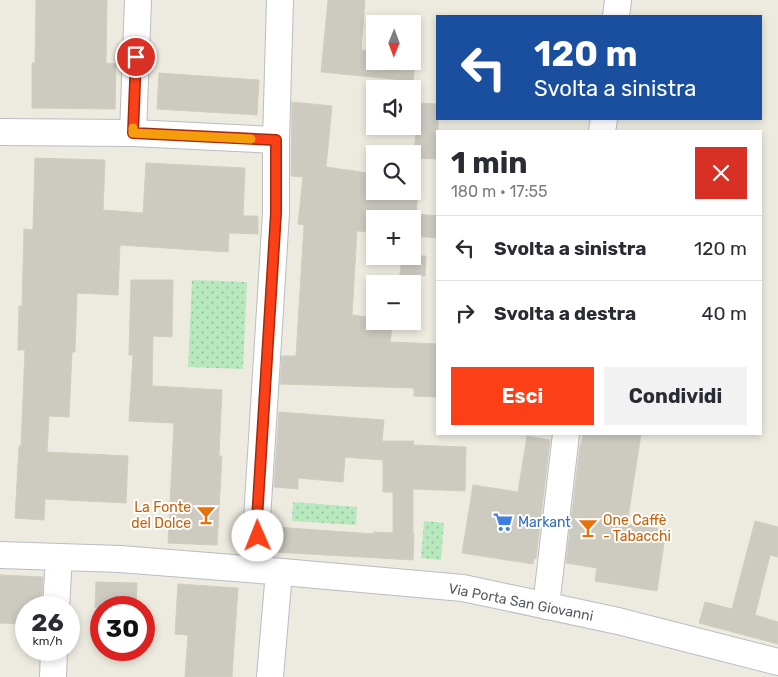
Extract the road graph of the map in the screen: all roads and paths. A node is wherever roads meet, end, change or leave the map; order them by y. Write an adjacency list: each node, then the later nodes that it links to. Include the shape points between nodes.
1 (138, 0): 6 (street)
2 (280, 0): 7 (street)
3 (618, 0): 4 (street)
4 (616, 15)
5 (0, 132): 6 (street)
6 (133, 133): 7 (street)
7 (276, 140): 11 (street, via 276,213 257,519)
8 (566, 435): 13 (street)
9 (0, 555): 10 (street, Via Porta San Giovanni)
10 (59, 557): 11 (street, Via Porta San Giovanni); 12 (street)
11 (270, 571): 13 (street, Via Porta San Giovanni, via 463,588); 17 (street)
12 (57, 596)
13 (546, 606): 15 (street, Via Porta San Giovanni)
14 (54, 661): 16 (street)
15 (778, 662)
16 (53, 677)
17 (270, 677)

